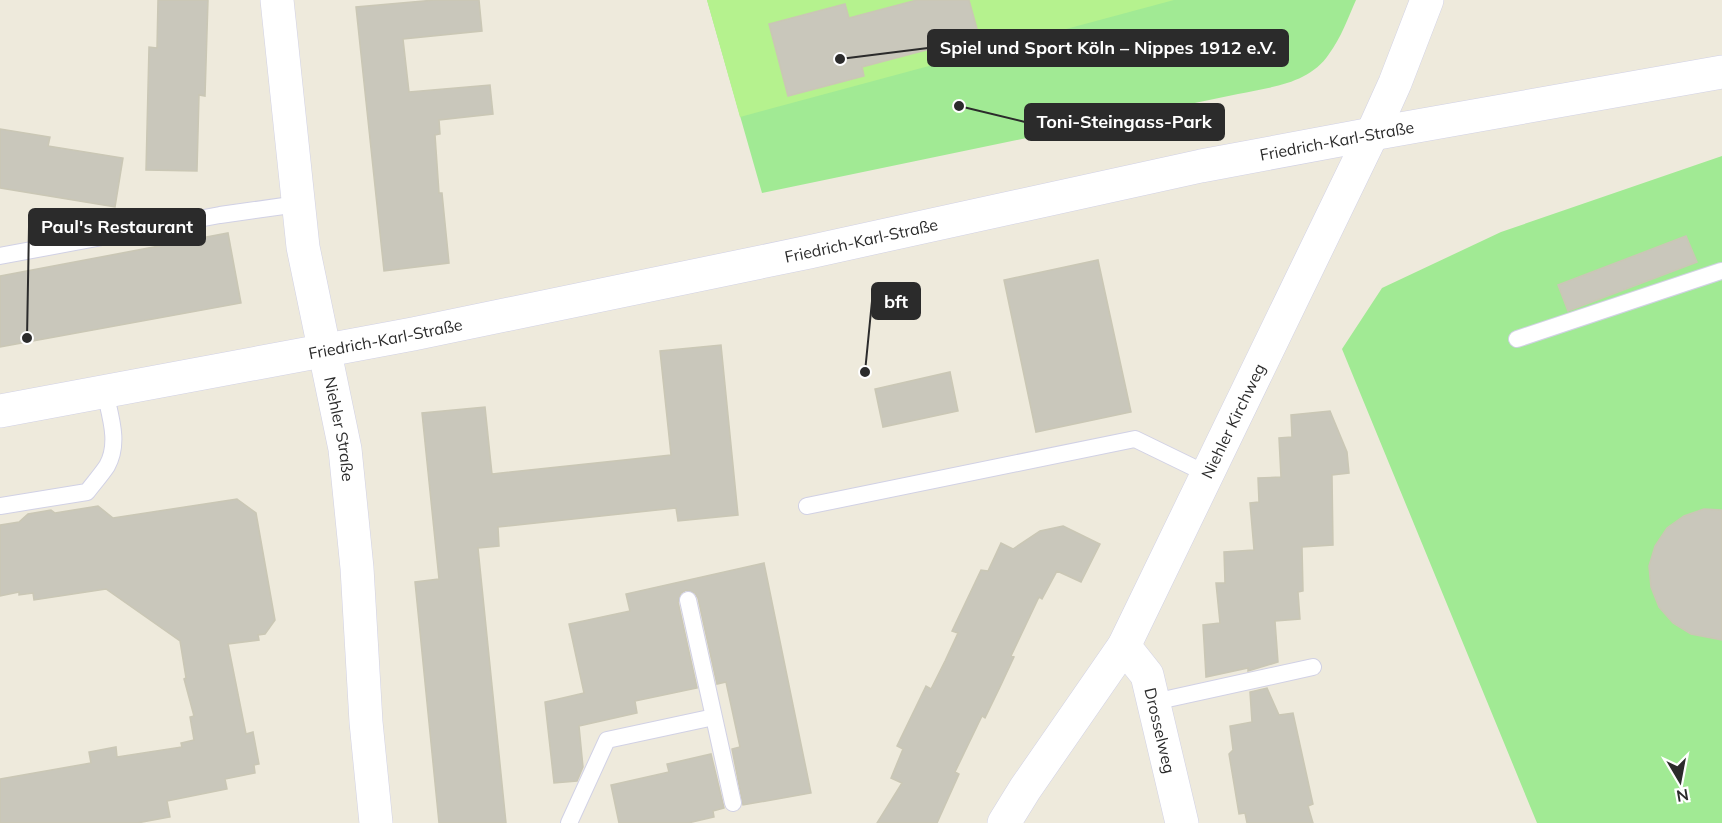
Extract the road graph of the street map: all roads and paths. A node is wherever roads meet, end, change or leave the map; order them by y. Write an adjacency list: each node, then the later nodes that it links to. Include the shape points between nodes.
1 (278, 0): 5 (street, Niehler Straße)
2 (1427, 0): 4 (street, Niehler Kirchweg)
3 (1722, 72): 4 (street, Friedrich-Karl-Straße)
4 (1372, 134): 9 (street, Friedrich-Karl-Straße, via 1201,166 809,252); 12 (street, Niehler Kirchweg)
5 (298, 204): 6 (lane); 9 (street, Niehler Straße)
6 (0, 256)
7 (1722, 271): 8 (lane)
8 (1517, 339)
9 (325, 351): 10 (street, Friedrich-Karl-Straße); 21 (street, Niehler Straße, via 345,449)
10 (105, 392): 11 (street, Friedrich-Karl-Straße); 13 (lane, via 113,448 108,465 87,492)
11 (0, 411)
12 (1207, 474): 14 (lane, via 1135,439); 16 (street, Niehler Kirchweg)
13 (0, 506)
14 (807, 506)
15 (688, 600): 19 (lane)
16 (1124, 646): 18 (street, Drosselweg, via 1147,675); 23 (street, Niehler Kirchweg)
17 (1313, 667): 18 (lane)
18 (1154, 702): 24 (street, Drosselweg)
19 (714, 717): 20 (lane); 22 (lane, via 607,740)
20 (733, 803)
21 (376, 823)
22 (569, 823)
23 (1004, 823)
24 (1182, 823)

